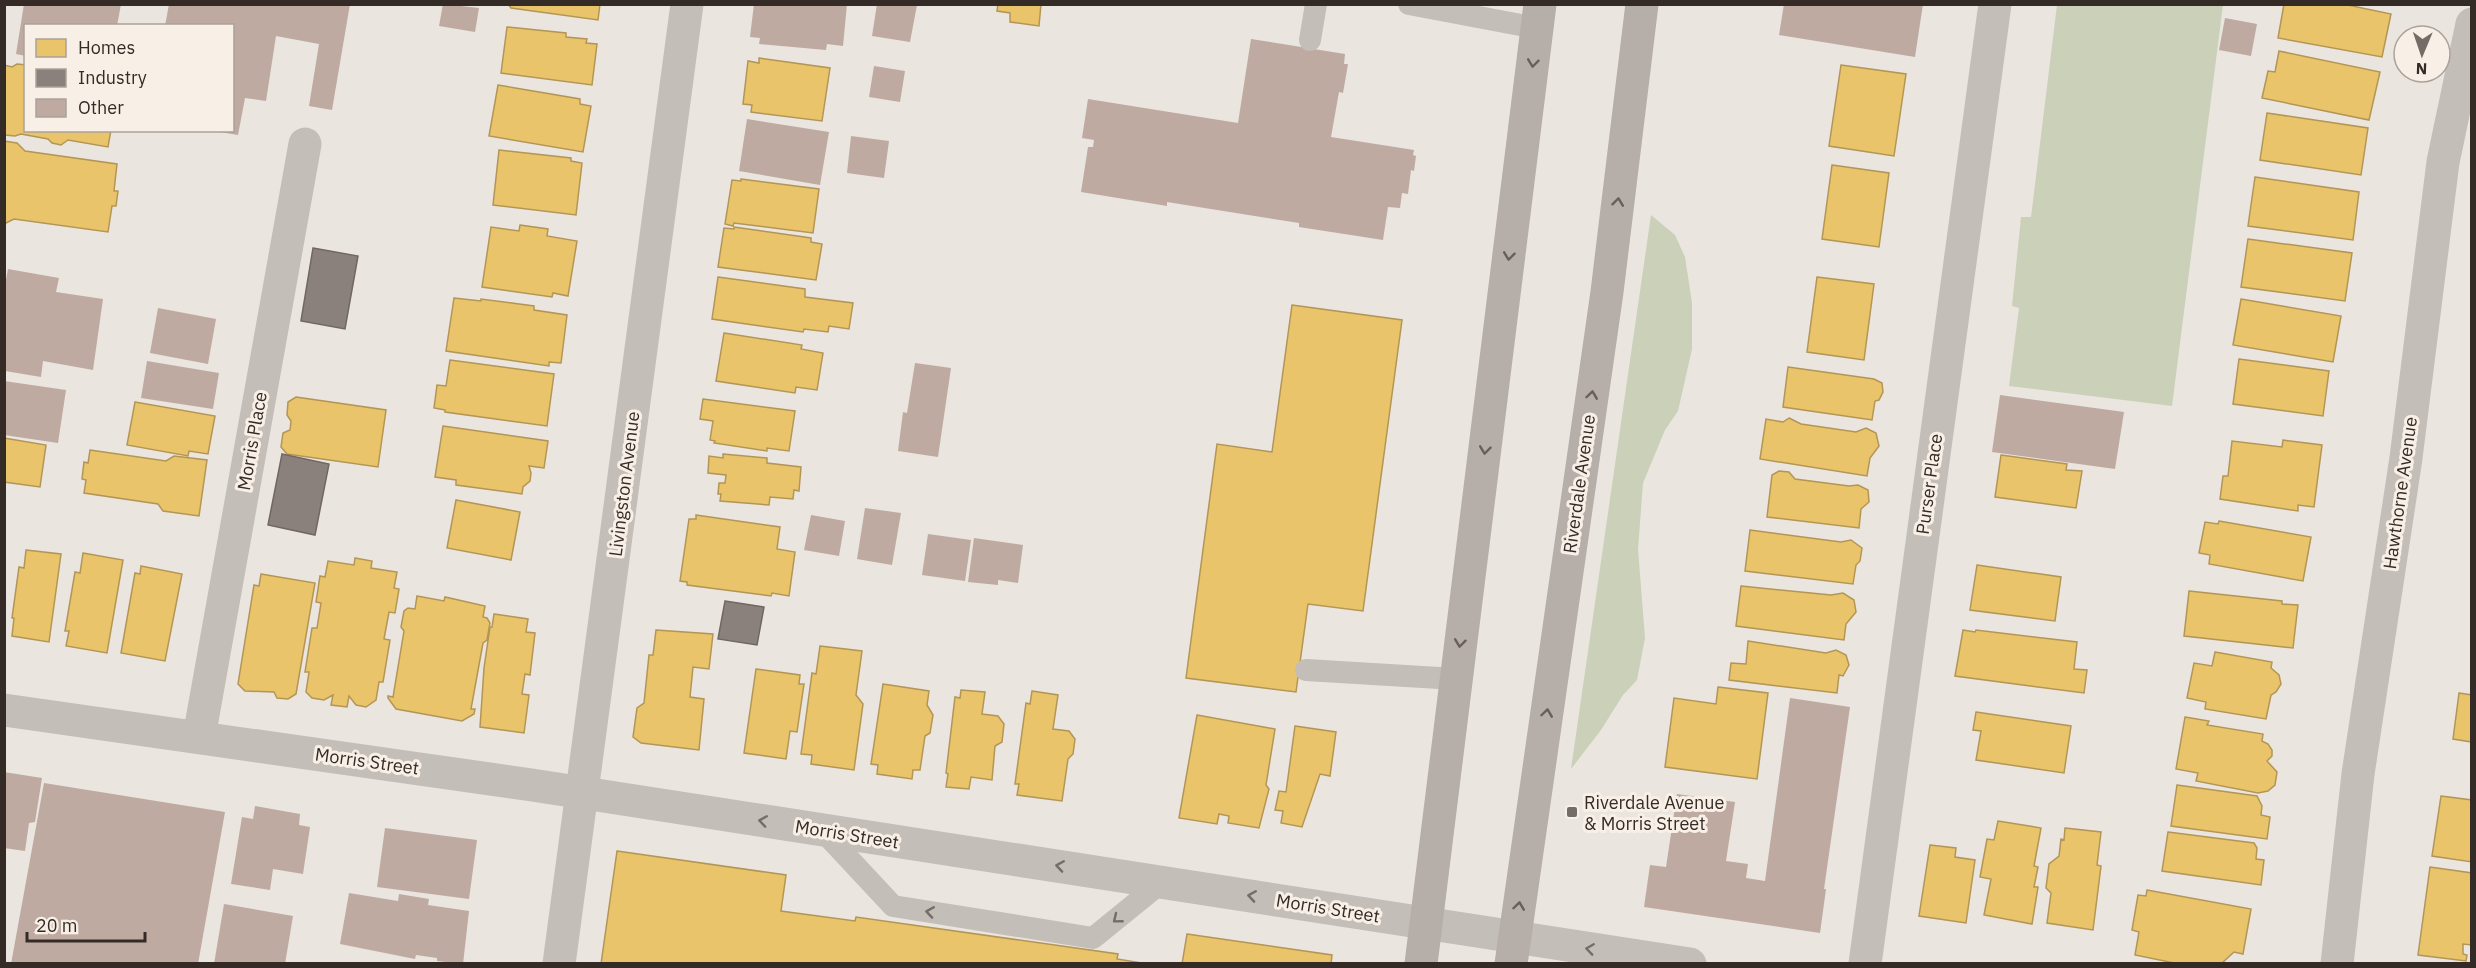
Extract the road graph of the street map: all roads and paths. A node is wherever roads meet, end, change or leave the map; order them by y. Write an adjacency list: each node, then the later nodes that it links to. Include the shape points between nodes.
1 (687, 4): 14 (street, Livingston Avenue)
2 (1316, 4): 8 (lane)
3 (1409, 4): 6 (lane)
4 (1642, 4): 18 (main road, Riverdale Avenue, one-way to 4, via 1607,292)
5 (1995, 4): 22 (street, Purser Place)
6 (1539, 16): 11 (main road, one-way to 11)
7 (2472, 24): 23 (street, Hawthorne Avenue, via 2443,162 2406,458 2358,774)
8 (1310, 40)
9 (305, 144): 13 (street, Morris Place)
10 (1306, 670): 11 (lane)
11 (1456, 680): 17 (main road)
12 (4, 710): 13 (street, Morris Street)
13 (199, 737): 14 (street, Morris Street)
14 (583, 793): 15 (street, Morris Street, one-way to 14); 19 (street, Livingston Avenue)
15 (822, 830): 16 (street, Morris Street, one-way to 15); 16 (lane, one-way to 15, via 1093,938 893,906)
16 (1162, 882): 17 (street, Morris Street, one-way to 16)
17 (1426, 923): 18 (street, Morris Street); 20 (main road)
18 (1513, 950): 21 (street, Morris Street, one-way to 18)
19 (560, 963)
20 (1421, 963)
21 (1690, 963)
22 (1865, 963)
23 (2337, 963)

